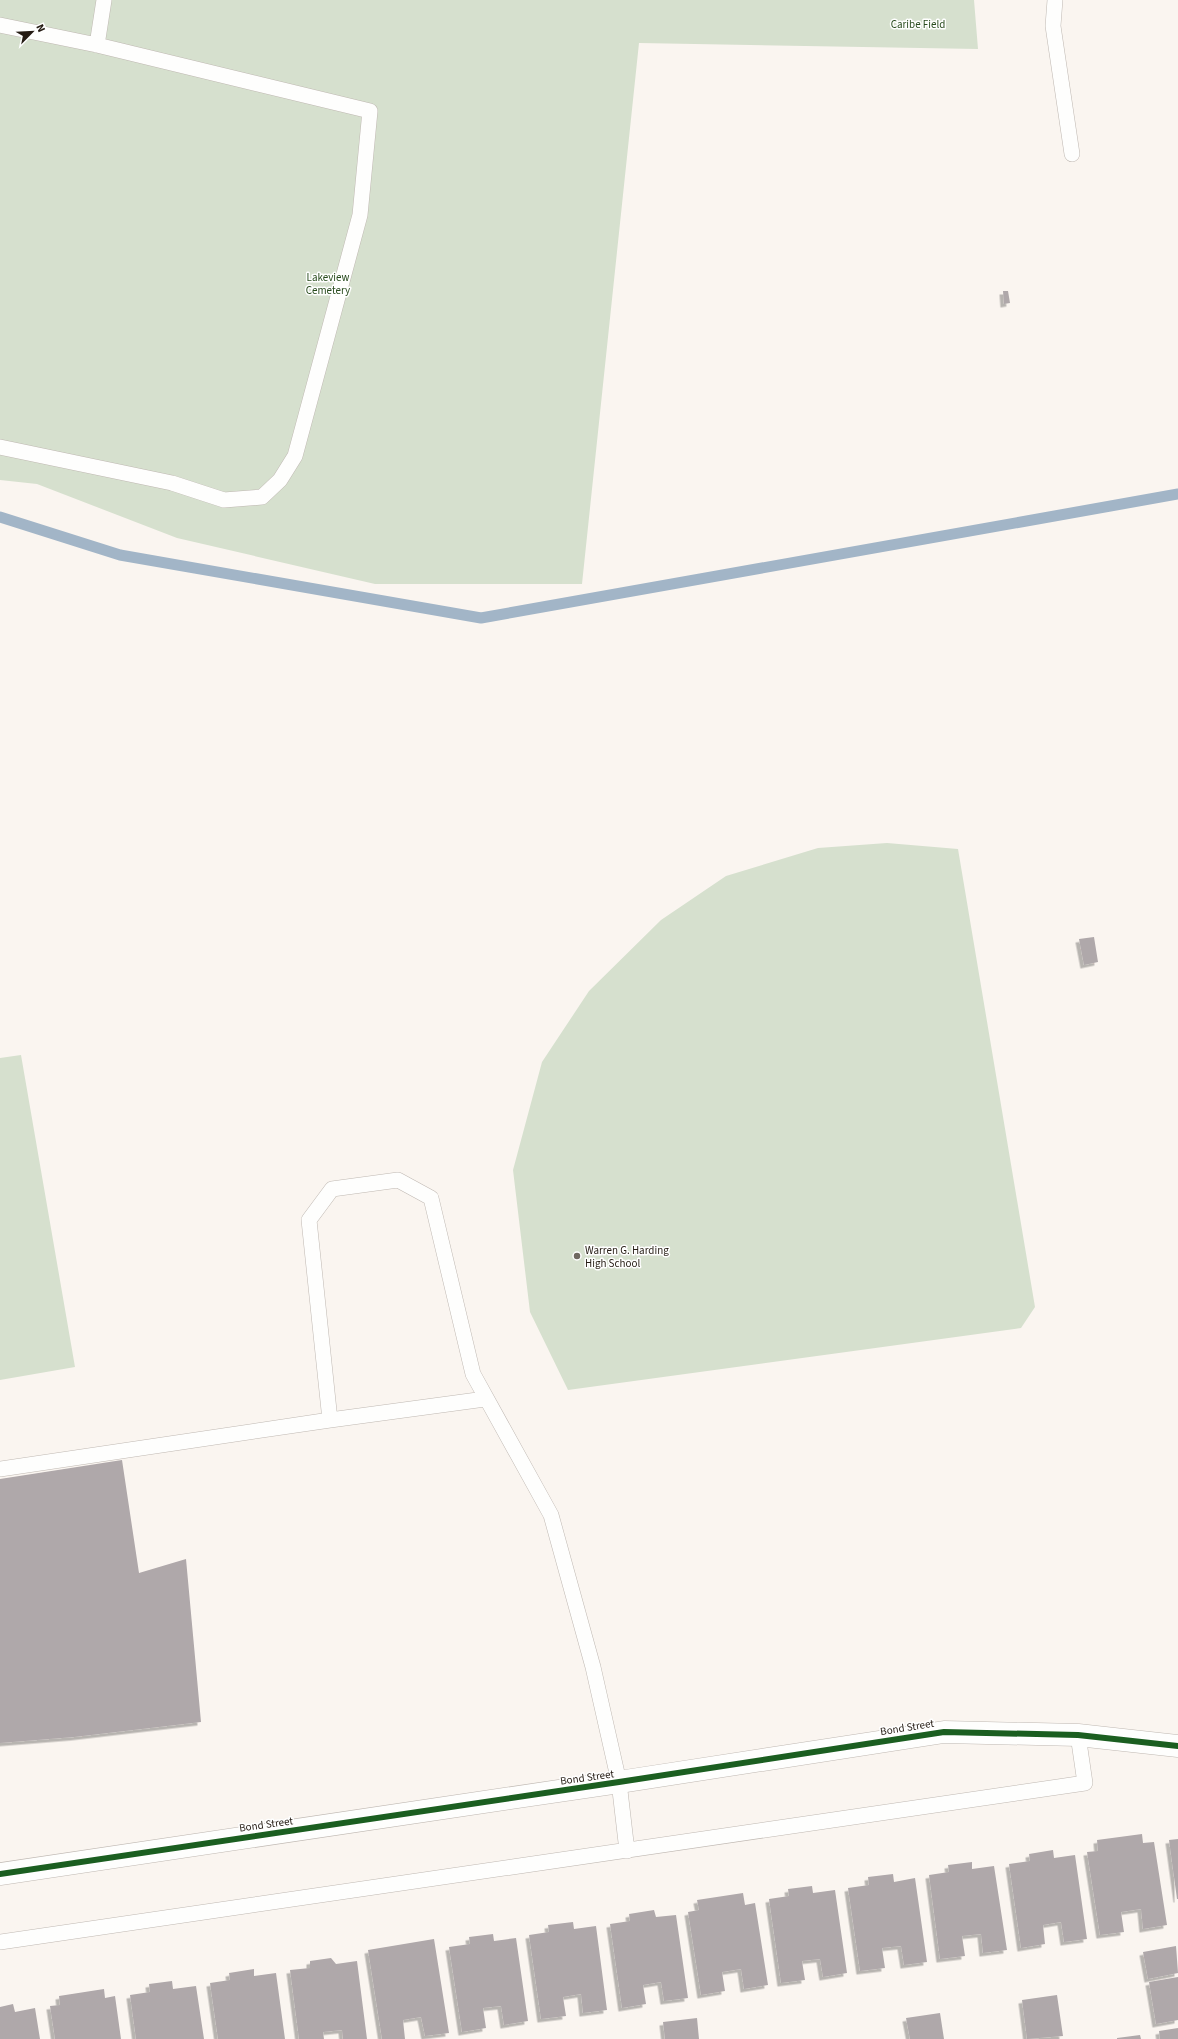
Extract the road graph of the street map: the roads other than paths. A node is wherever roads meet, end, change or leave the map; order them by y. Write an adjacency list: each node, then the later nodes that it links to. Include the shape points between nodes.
1 (104, 0): 4 (lane)
2 (1055, 0): 5 (lane, via 1053,26)
3 (0, 25): 4 (lane)
4 (97, 45): 6 (lane, via 370,112 360,215 295,456 280,480 262,497 224,500 172,482)
5 (1072, 154)
6 (0, 447)
7 (485, 1399): 8 (lane); 8 (lane, via 473,1374 432,1198 398,1180 390,1181 332,1189 309,1220); 12 (lane, via 551,1515 593,1667)
8 (330, 1420): 9 (lane)
9 (0, 1469)
10 (1078, 1735): 11 (street, Bond Street); 12 (street, Bond Street, via 944,1732); 13 (lane, via 1085,1783)
11 (1178, 1746)
12 (619, 1782): 13 (lane); 14 (street, Bond Street)
13 (627, 1851): 15 (lane)
14 (0, 1874)
15 (0, 1942)

